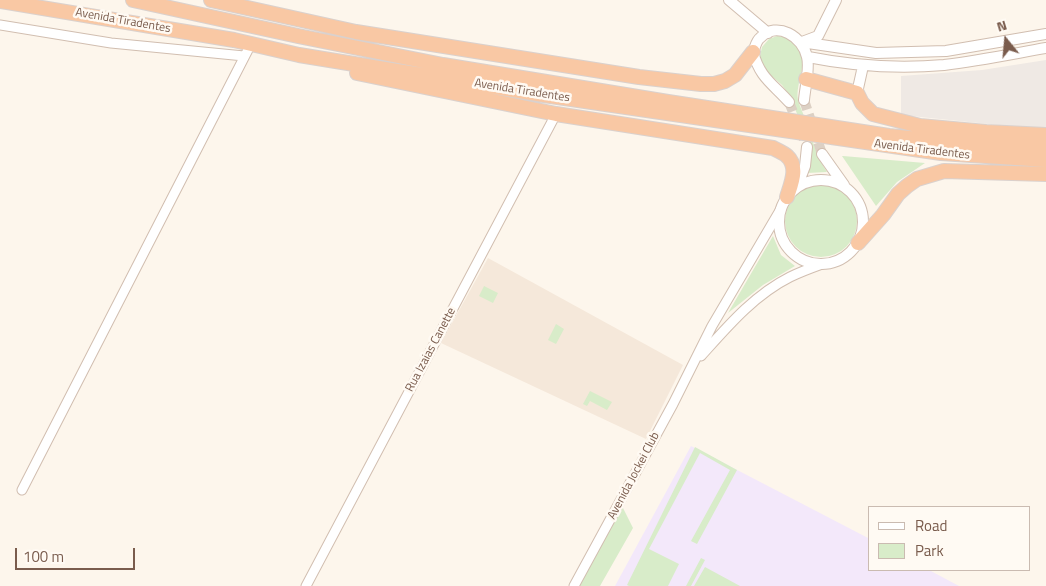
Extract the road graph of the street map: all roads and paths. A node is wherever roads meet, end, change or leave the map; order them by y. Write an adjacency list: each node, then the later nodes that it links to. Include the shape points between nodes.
1 (133, 0): 18 (highway, Avenida Tiradentes)
2 (212, 0): 7 (highway)
3 (729, 0): 8 (street)
4 (836, 0): 10 (street, via 818,36)
5 (0, 1): 13 (highway, Avenida Tiradentes, via 116,19)
6 (0, 25): 13 (street, via 111,43)
7 (356, 32): 14 (highway, via 700,84 714,84 735,76); 18 (highway)
8 (768, 33): 10 (street, via 788,32); 14 (street, via 759,38)
9 (1046, 34): 12 (street)
10 (801, 42): 12 (street, via 876,53); 16 (street)
11 (1046, 48): 17 (street)
12 (958, 49): 17 (street)
13 (248, 50): 15 (highway, Avenida Tiradentes); 37 (street)
14 (752, 52): 23 (street, via 760,72)
15 (299, 55): 24 (highway, via 355,73); 29 (highway, Avenida Tiradentes, via 861,142 951,154)
16 (808, 58): 19 (street); 20 (street)
17 (952, 64): 19 (street)
18 (443, 65): 27 (highway, Avenida Tiradentes, via 889,136 978,146)
19 (862, 66): 21 (street)
20 (806, 79): 21 (highway); 22 (street)
21 (857, 93): 25 (highway, via 873,114 920,126)
22 (804, 100)
23 (789, 102)
24 (556, 114): 33 (highway, via 773,148 788,156 793,167 794,174); 38 (street, Rua Izaias Canette)
25 (1046, 135)
26 (807, 148): 32 (street, via 805,166)
27 (1046, 149)
28 (822, 154): 31 (street)
29 (1046, 160)
30 (1046, 174): 34 (highway, via 944,171 929,174 898,194)
31 (845, 186): 32 (street, via 821,179); 34 (street, via 856,197 863,212 864,228)
32 (797, 187): 33 (street)
33 (784, 202): 35 (street, via 779,223 786,246 806,261); 36 (street, Avenida Jockei Club)
34 (858, 243): 35 (street, via 843,258)
35 (822, 264): 36 (street, Avenida Jockei Club, via 789,278 758,299 733,320)
36 (692, 366): 39 (street, Avenida Jockei Club)
37 (22, 490)
38 (306, 586)
39 (574, 586)

